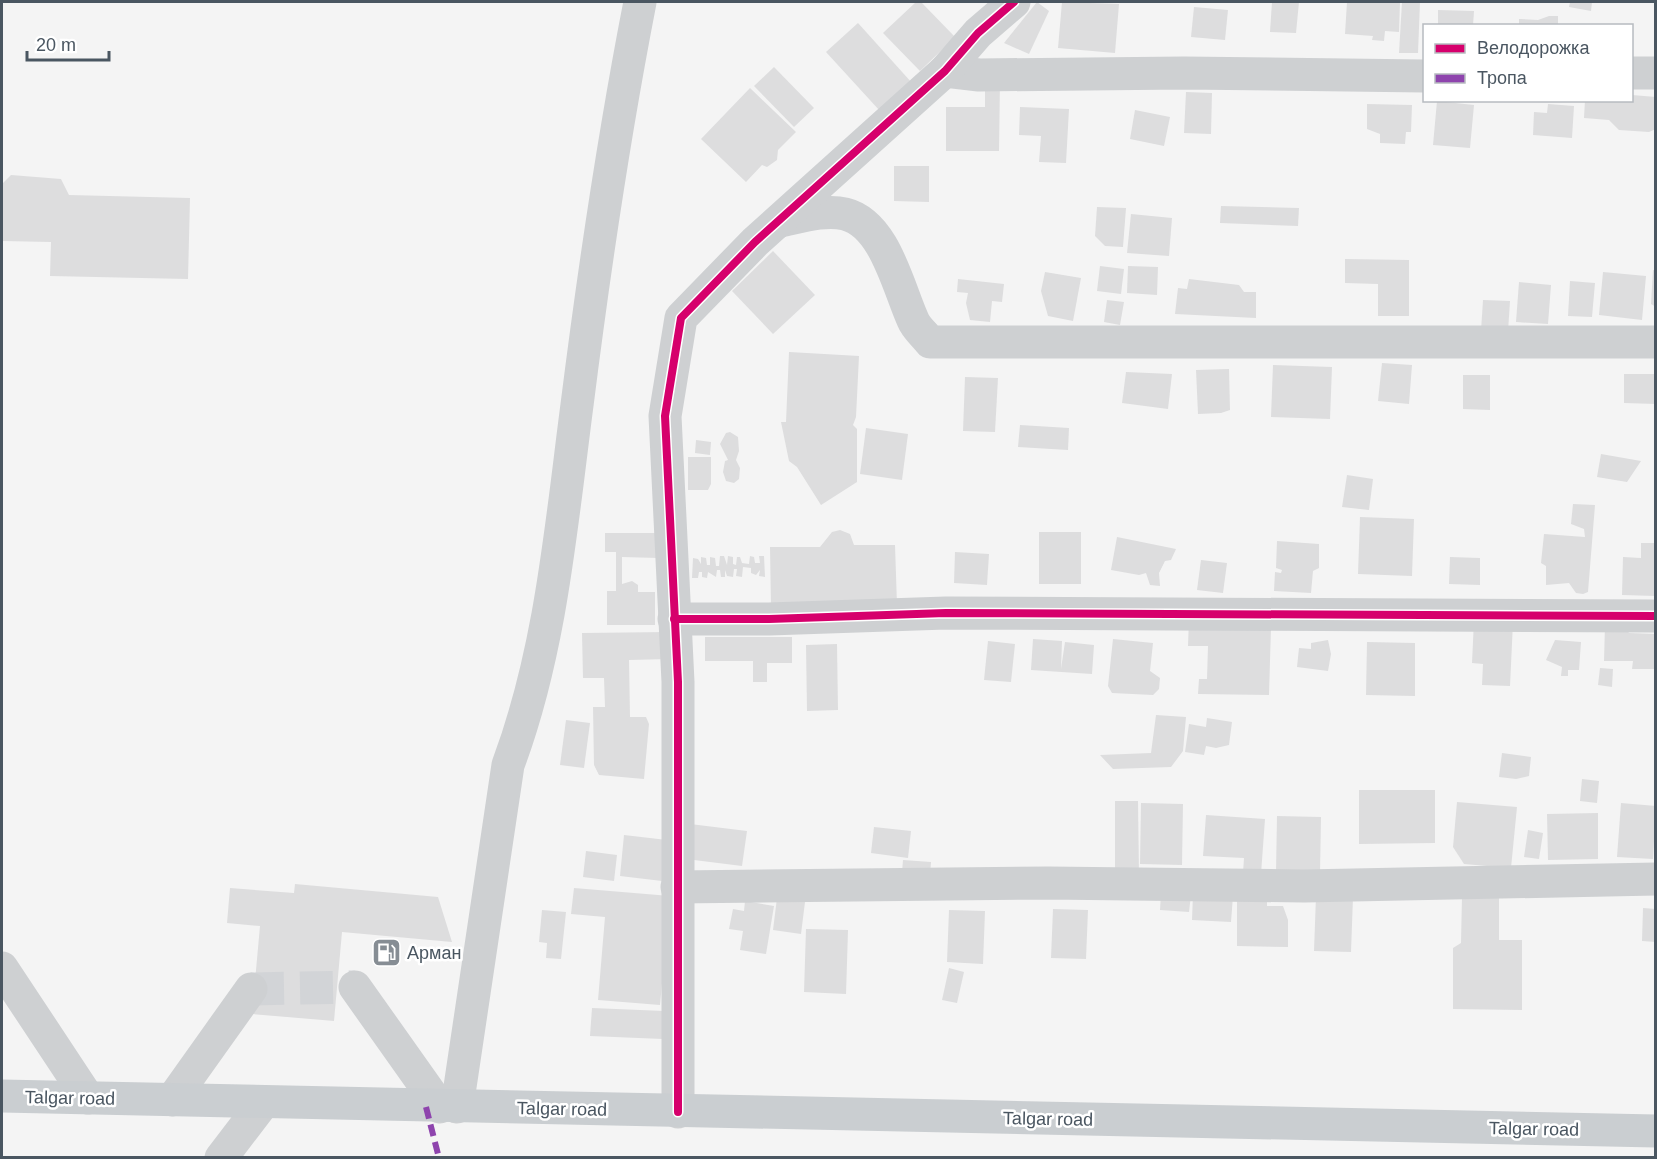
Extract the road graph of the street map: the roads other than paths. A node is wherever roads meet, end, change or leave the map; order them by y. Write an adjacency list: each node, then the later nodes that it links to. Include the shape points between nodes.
1 (640, 2): 20 (street, via 597,245 552,603 522,726 507,765)
2 (1014, 2): 3 (street, via 978,33)
3 (945, 71): 6 (street, via 979,75); 7 (street)
4 (1656, 73): 5 (street)
5 (1633, 74)
6 (1423, 76)
7 (781, 221): 8 (street, via 845,214 872,229 899,281 914,322 930,342); 10 (street, via 755,242 681,318 665,416)
8 (1656, 342)
9 (1656, 616): 10 (street, via 946,613)
10 (675, 619): 12 (street)
11 (1656, 879): 12 (street, via 1304,886 1048,883)
12 (677, 887): 21 (street)
13 (2, 968): 17 (street)
14 (355, 987): 20 (street)
15 (251, 989): 18 (street)
16 (2, 1096): 17 (main road, Talgar road)
17 (88, 1098): 18 (main road, Talgar road)
18 (172, 1100): 19 (main road, Talgar road)
19 (263, 1103): 20 (main road, Talgar road); 23 (street)
20 (441, 1107): 21 (main road, Talgar road)
21 (678, 1112): 22 (main road, Talgar road)
22 (1656, 1131)
23 (221, 1158)

